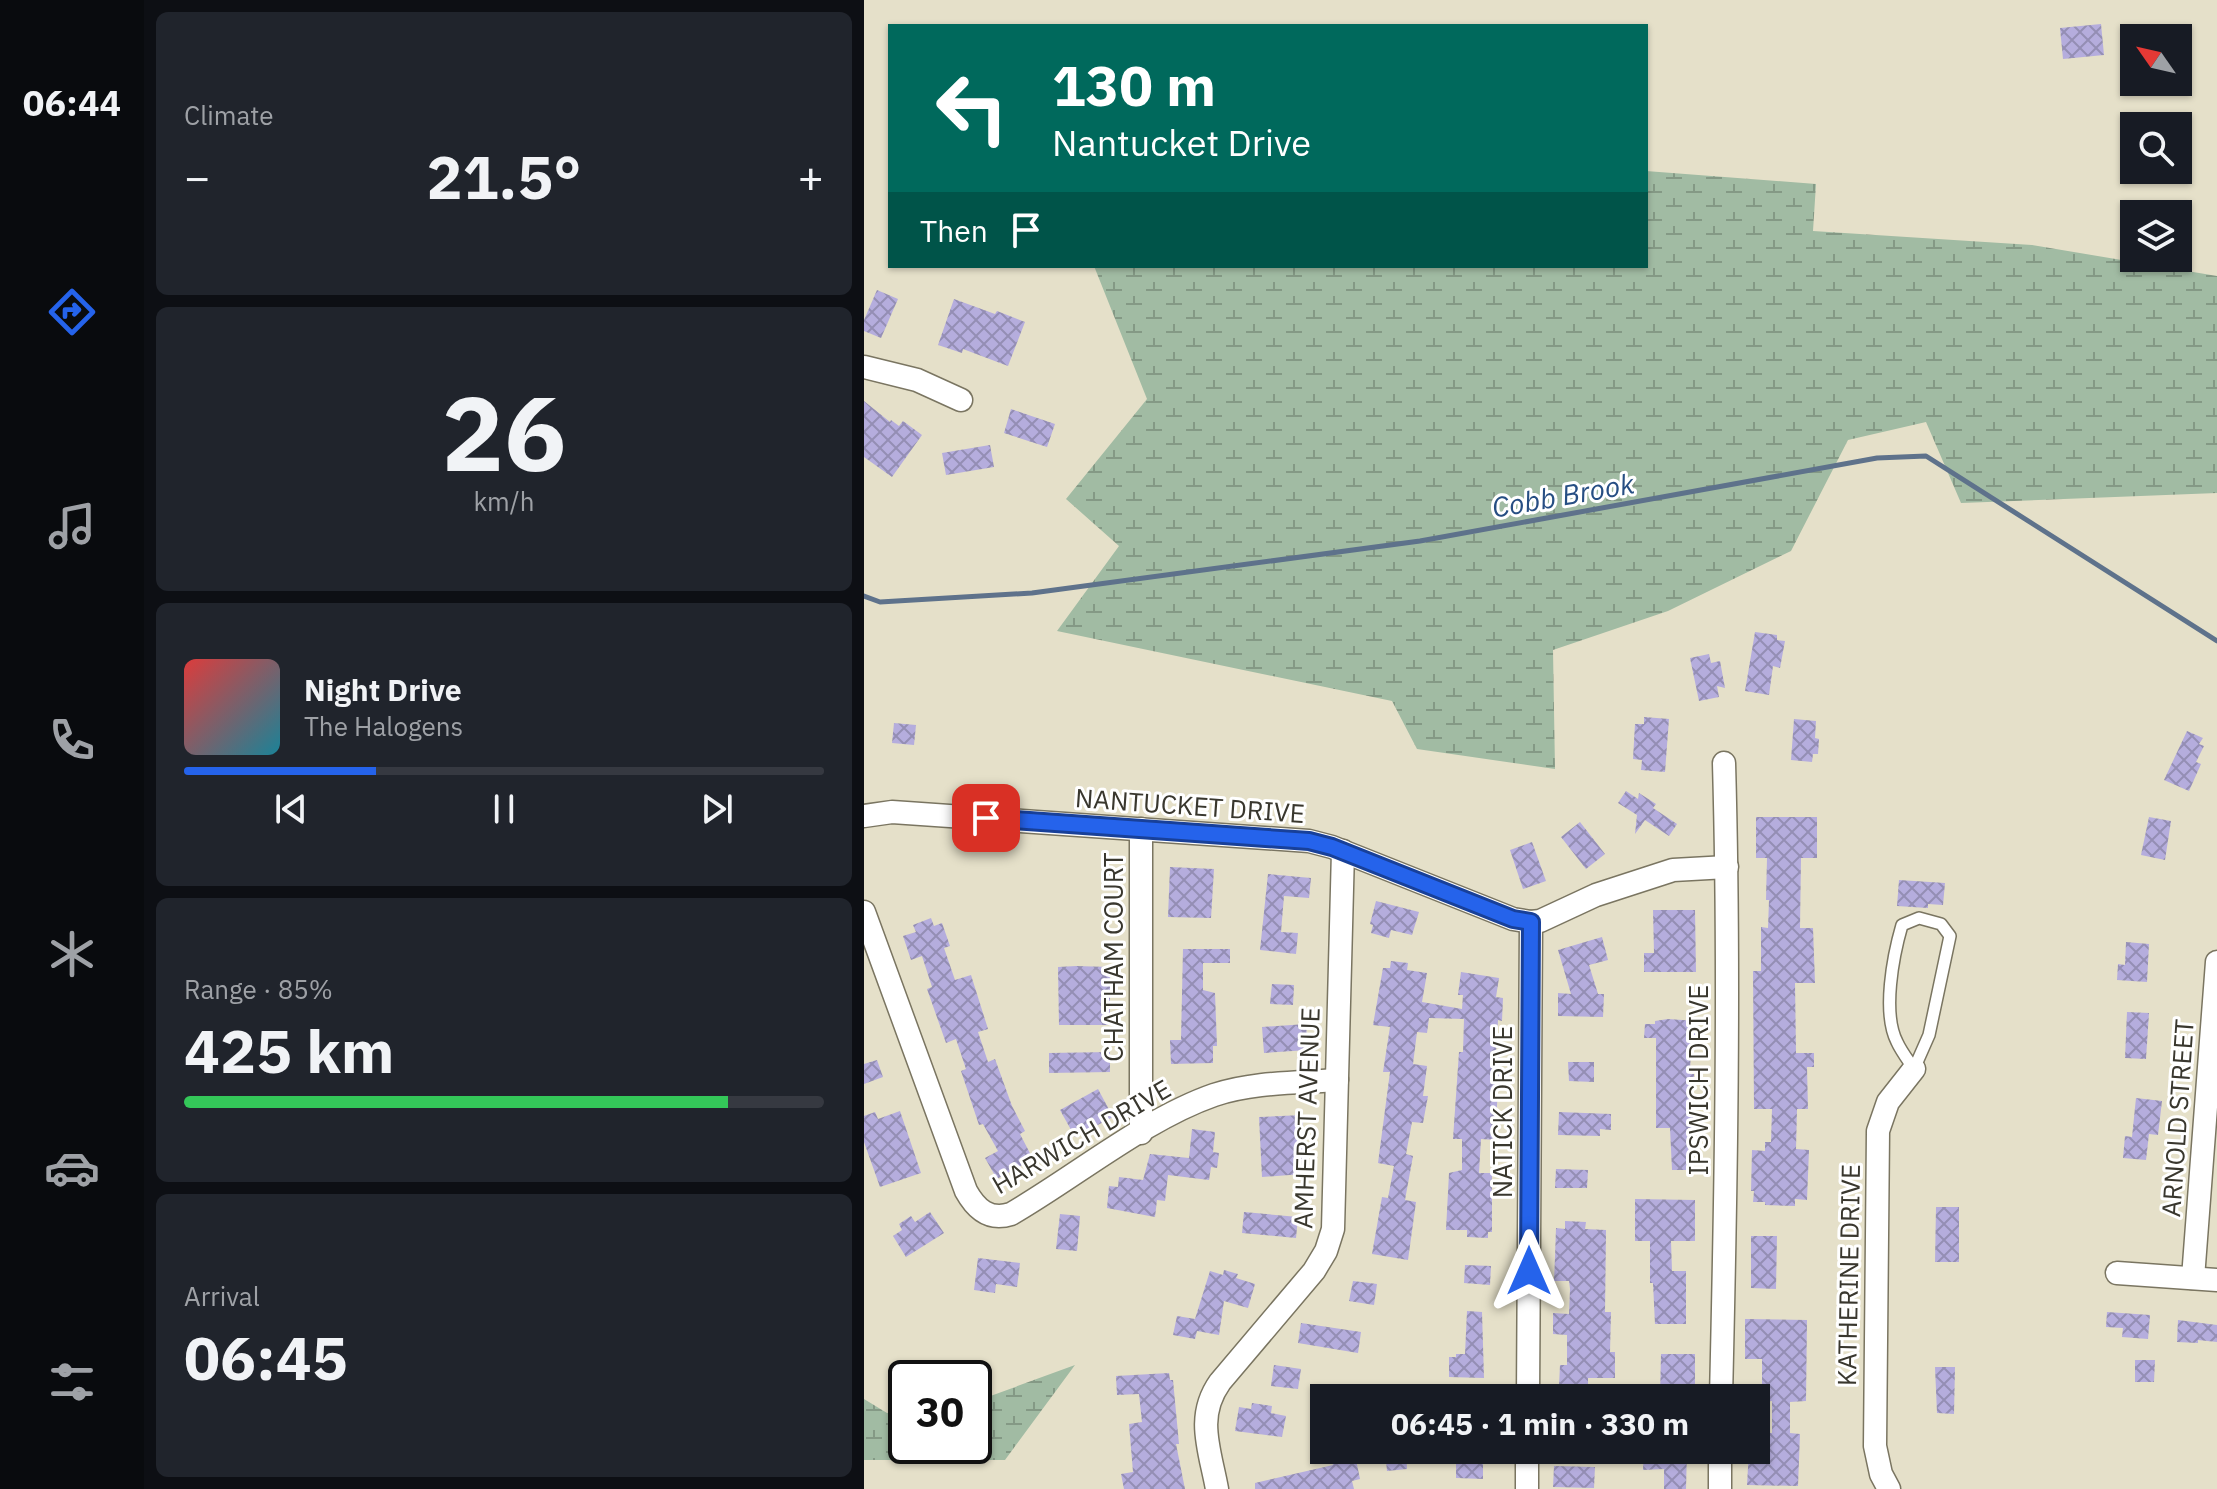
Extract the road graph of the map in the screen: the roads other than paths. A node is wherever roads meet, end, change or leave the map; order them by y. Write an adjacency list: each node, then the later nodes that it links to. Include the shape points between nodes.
1 (864, 367): 2 (street, via 917,380)
2 (961, 400)
3 (1724, 763): 7 (street, IPSWICH DRIVE)
4 (864, 816): 5 (street, NANTUCKET DRIVE, via 892,812)
5 (1141, 829): 6 (street, NANTUCKET DRIVE, via 1298,839); 13 (street, CHATHAM COURT)
6 (1343, 851): 9 (street, NANTUCKET DRIVE); 12 (street, AMHERST AVENUE)
7 (1727, 867): 9 (street, via 1664,872); 18 (street, IPSWICH DRIVE)
8 (864, 912): 13 (street, HARWICH DRIVE, via 966,1191 977,1208 994,1216 1011,1214)
9 (1531, 922): 17 (street, NATICK DRIVE)
10 (2217, 962): 15 (street, ARNOLD STREET)
11 (1914, 1069): 11 (lane, via 1890,1020 1902,925 1919,918 1941,924 1950,936 1929,1035); 24 (street, KATHERINE DRIVE, via 1888,1102 1878,1131 1875,1446)
12 (1337, 1080): 13 (street, HARWICH DRIVE, via 1232,1090 1184,1108); 21 (street, AMHERST AVENUE, via 1330,1240 1314,1271 1209,1399 1205,1422)
13 (1141, 1133)
14 (2117, 1273): 15 (street)
15 (2193, 1278): 16 (street)
16 (2217, 1280)
17 (1528, 1384)
18 (1721, 1384)
19 (1527, 1464): 22 (street)
20 (1720, 1464): 23 (street)
21 (1217, 1489)
22 (1527, 1489)
23 (1720, 1489)
24 (1889, 1489)

